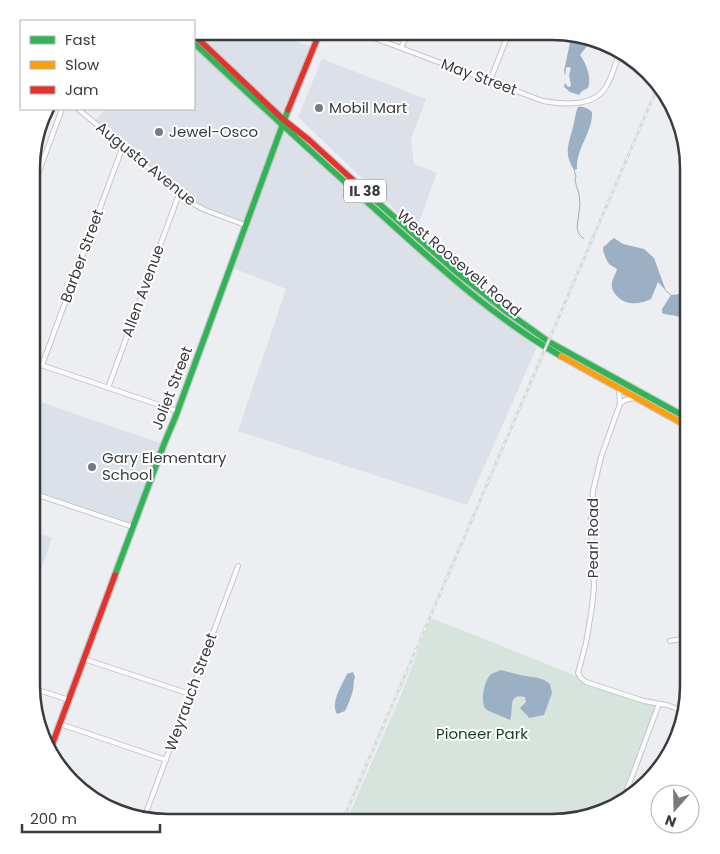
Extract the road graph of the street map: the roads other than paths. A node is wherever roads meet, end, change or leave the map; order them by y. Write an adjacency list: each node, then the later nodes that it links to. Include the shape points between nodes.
1 (199, 40): 12 (main road, West Roosevelt Road / IL 38)
2 (317, 40): 12 (main road, Joliet Street)
3 (380, 40): 7 (street, May Street)
4 (404, 40): 7 (street)
5 (506, 40): 9 (street)
6 (195, 44): 12 (main road, West Roosevelt Road / IL 38)
7 (401, 48): 9 (street, May Street)
8 (617, 58): 9 (street, May Street, via 600,94 568,104 550,102)
9 (490, 81)
10 (62, 110): 14 (street)
11 (79, 110): 13 (street, Augusta Avenue)
12 (283, 123): 16 (main road, Joliet Street); 19 (main road, West Roosevelt Road / IL 38, via 477,298 540,344); 23 (main road, West Roosevelt Road / IL 38, via 309,140 467,281 507,312 549,342)
13 (123, 146): 15 (street, Augusta Avenue); 17 (street, Barber Street)
14 (40, 168)
15 (179, 194): 16 (street, Augusta Avenue, via 200,208); 18 (street, Allen Avenue)
16 (245, 225): 22 (main road, Joliet Street)
17 (42, 365): 18 (street)
18 (108, 388): 22 (street)
19 (619, 389): 20 (main road, West Roosevelt Road / IL 38); 21 (street, Pearl Road)
20 (635, 398): 21 (street); 24 (main road, West Roosevelt Road / IL 38)
21 (620, 404): 34 (street, Pearl Road, via 593,491 594,587 586,643 578,671 586,682)
22 (176, 411): 26 (main road, Joliet Street)
23 (680, 414)
24 (680, 422)
25 (40, 496): 26 (street)
26 (133, 527): 30 (main road, Joliet Street)
27 (238, 566): 32 (street, Weyrauch Street)
28 (680, 639): 29 (street)
29 (670, 641)
30 (84, 659): 32 (street); 33 (main road, Joliet Street)
31 (40, 691): 33 (street)
32 (190, 694): 38 (street, Weyrauch Street)
33 (69, 700): 36 (main road, Joliet Street)
34 (658, 704): 35 (street); 39 (street)
35 (678, 709)
36 (60, 724): 37 (main road, Joliet Street); 38 (street)
37 (53, 742)
38 (166, 760): 40 (street, Weyrauch Street)
39 (627, 789)
40 (146, 812)

